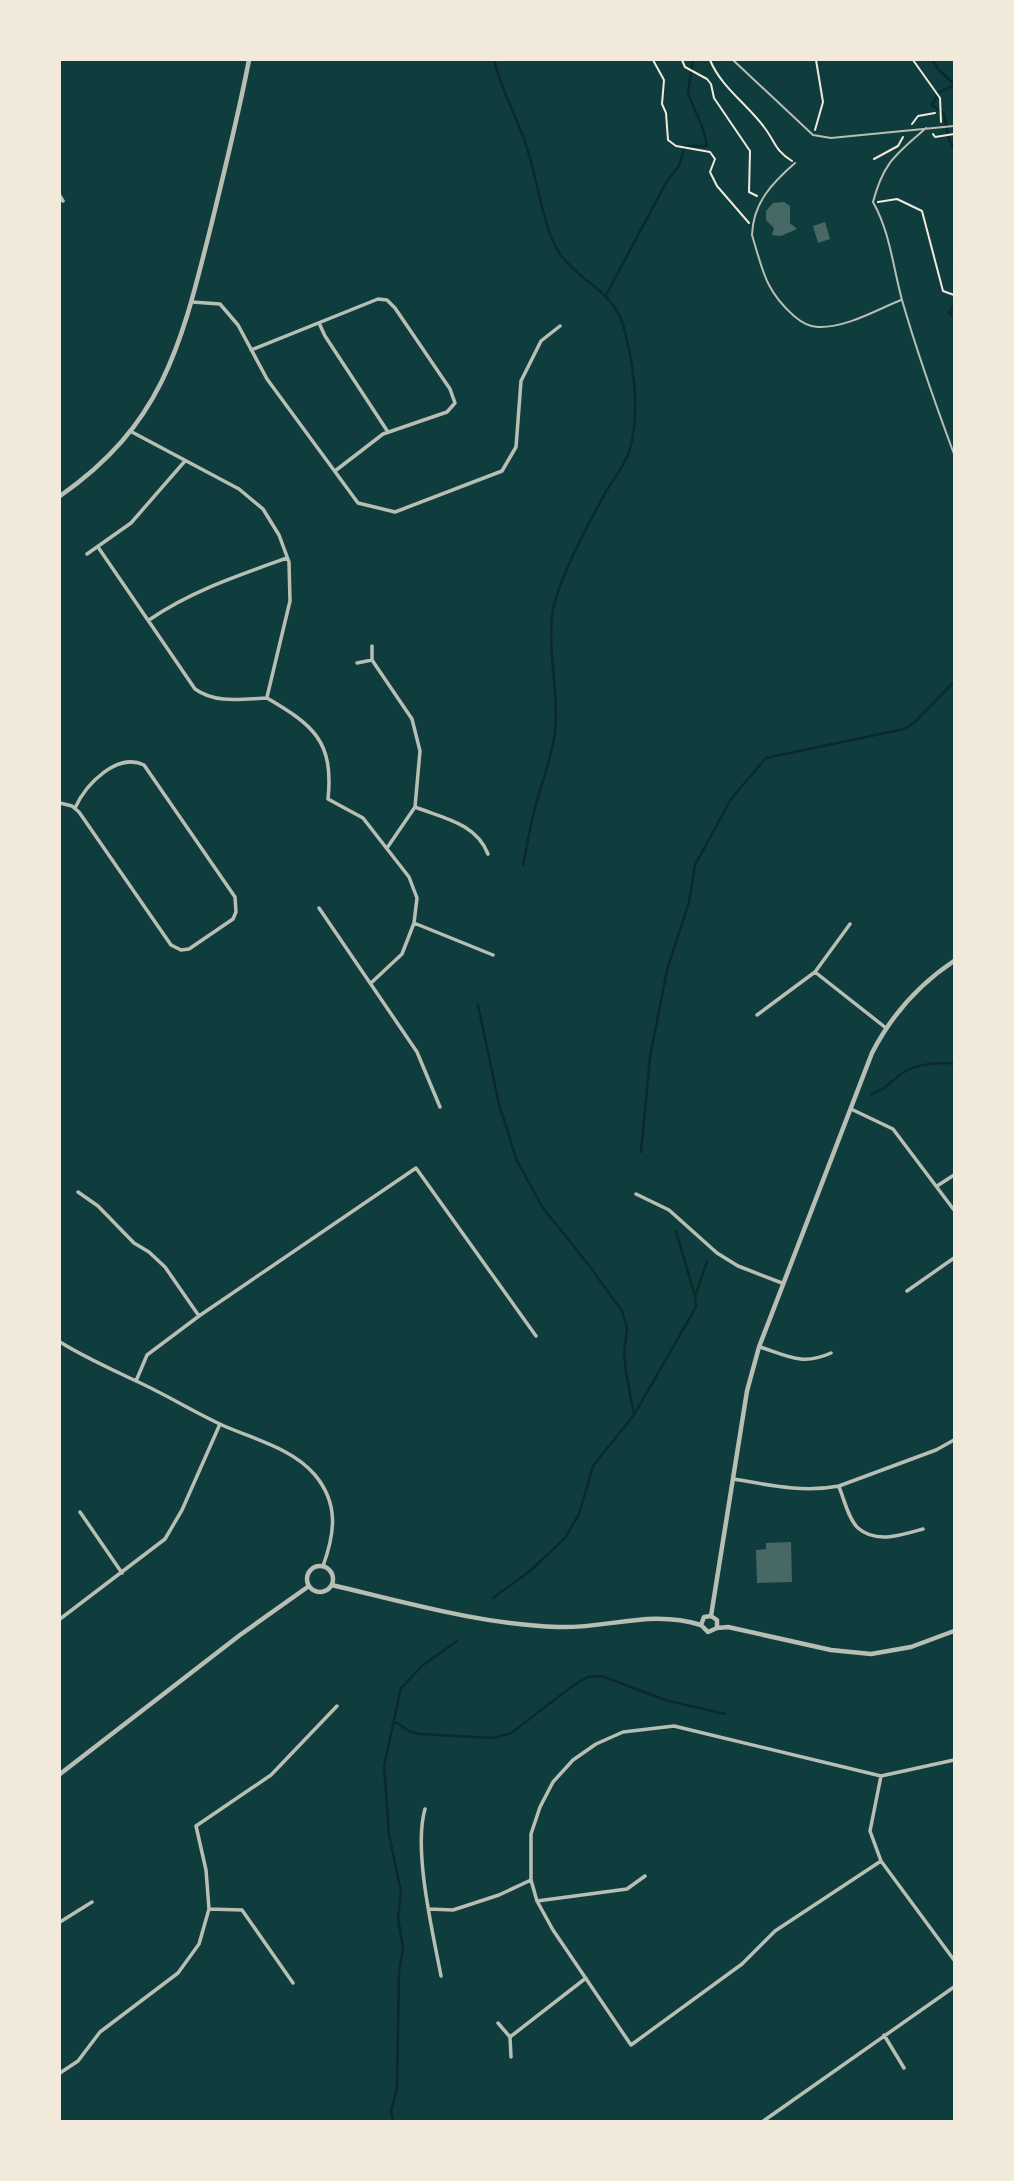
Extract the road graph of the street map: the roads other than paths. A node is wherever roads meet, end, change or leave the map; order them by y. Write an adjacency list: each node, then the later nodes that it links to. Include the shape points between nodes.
1 (249, 60): 9 (street, via 234,140)
2 (733, 60): 4 (lane, via 813,135 831,138)
3 (954, 126): 4 (lane)
4 (926, 128): 8 (lane, via 888,161 873,202 883,219)
5 (795, 163): 8 (lane, via 769,186 752,226 772,293 792,314 820,327)
6 (60, 196): 7 (street)
7 (63, 201)
8 (902, 299): 15 (lane)
9 (192, 302): 12 (street, via 220,304); 13 (street, via 168,371)
10 (319, 323): 12 (street); 14 (street); 14 (street, via 377,299 387,300 450,389 455,403 447,412)
11 (560, 326): 17 (street, via 541,341 521,381 516,447 502,471 395,512 358,503)
12 (251, 350): 17 (street)
13 (130, 431): 16 (street); 18 (street)
14 (388, 432): 17 (street)
15 (954, 454)
16 (186, 461): 19 (street, via 131,523); 21 (street, via 239,489 263,509)
17 (335, 471)
18 (60, 496)
19 (98, 547): 20 (street); 22 (street)
20 (88, 554)
21 (287, 558): 22 (street, via 170,605); 26 (street, via 290,601)
22 (149, 620): 26 (street, via 195,689 204,695)
23 (372, 646): 24 (street)
24 (372, 660): 25 (street); 28 (street, via 412,719 420,751)
25 (357, 663)
26 (267, 698): 30 (street, via 301,718 319,738 328,765 328,799 363,818)
27 (60, 803): 29 (street)
28 (415, 807): 30 (street); 31 (street, via 472,829)
29 (75, 808): 29 (street, via 171,945 189,949 233,919 235,897 144,765 135,761 115,764 79,798)
30 (387, 848): 33 (street, via 409,877 417,898)
31 (488, 853)
32 (318, 908): 38 (street)
33 (414, 923): 35 (street); 38 (street, via 402,954)
34 (850, 924): 37 (street)
35 (493, 955)
36 (954, 961): 40 (street, via 914,992)
37 (815, 972): 39 (street); 40 (street)
38 (371, 983): 41 (street, via 417,1052)
39 (757, 1015)
40 (886, 1028): 42 (street)
41 (440, 1107)
42 (851, 1109): 44 (street, via 893,1129); 49 (street)
43 (954, 1175): 44 (street)
44 (937, 1186): 47 (street)
45 (78, 1192): 51 (street, via 165,1267)
46 (636, 1194): 49 (street, via 669,1210 738,1266)
47 (954, 1210)
48 (954, 1258): 50 (street)
49 (782, 1283): 54 (street)
50 (907, 1291)
51 (199, 1316): 52 (street, via 416,1168); 56 (street, via 147,1355)
52 (536, 1336)
53 (60, 1342): 56 (street)
54 (759, 1347): 55 (street, via 805,1361); 59 (street, via 747,1391)
55 (831, 1353)
56 (135, 1381): 57 (street)
57 (220, 1424): 63 (street, via 295,1457 316,1476 333,1514 333,1535); 64 (street, via 165,1539)
58 (954, 1440): 60 (street)
59 (734, 1479): 60 (street, via 803,1490); 67 (street)
60 (839, 1486): 62 (street, via 857,1527 873,1536 894,1537)
61 (80, 1512): 64 (street)
62 (923, 1529)
63 (323, 1566): 65 (street, via 332,1572); 66 (street, via 310,1570 306,1578)
64 (122, 1573): 68 (street)
65 (332, 1585): 66 (street, via 319,1592); 69 (street, via 537,1626 580,1627 638,1618)
66 (309, 1587): 74 (street)
67 (712, 1616): 69 (street, via 704,1617); 70 (street)
68 (60, 1619)
69 (701, 1625): 70 (street, via 708,1632)
70 (717, 1628): 71 (street, via 872,1654 911,1647)
71 (954, 1631)
72 (337, 1706): 82 (street, via 271,1775 196,1826)
73 (954, 1760): 75 (street)
74 (60, 1774)
75 (881, 1776): 77 (street, via 870,1831); 79 (street, via 674,1726 623,1732 573,1760 553,1782 531,1834)
76 (425, 1810): 83 (street, via 419,1828)
77 (881, 1861): 85 (street); 87 (street, via 775,1931 741,1964 631,2045)
78 (645, 1876): 80 (street, via 627,1889)
79 (531, 1880): 80 (street); 83 (street, via 453,1910)
80 (537, 1901): 87 (street)
81 (92, 1902): 84 (street)
82 (209, 1909): 88 (street, via 242,1910); 95 (street, via 199,1944 178,1973 100,2032 78,2061)
83 (429, 1909): 86 (street)
84 (60, 1922)
85 (954, 1960)
86 (441, 1976)
87 (586, 1978): 92 (street)
88 (293, 1983)
89 (954, 1987): 91 (street)
90 (498, 2023): 92 (street)
91 (884, 2035): 94 (street); 96 (street)
92 (510, 2037): 93 (street)
93 (510, 2057)
94 (904, 2068)
95 (60, 2073)
96 (762, 2122)

